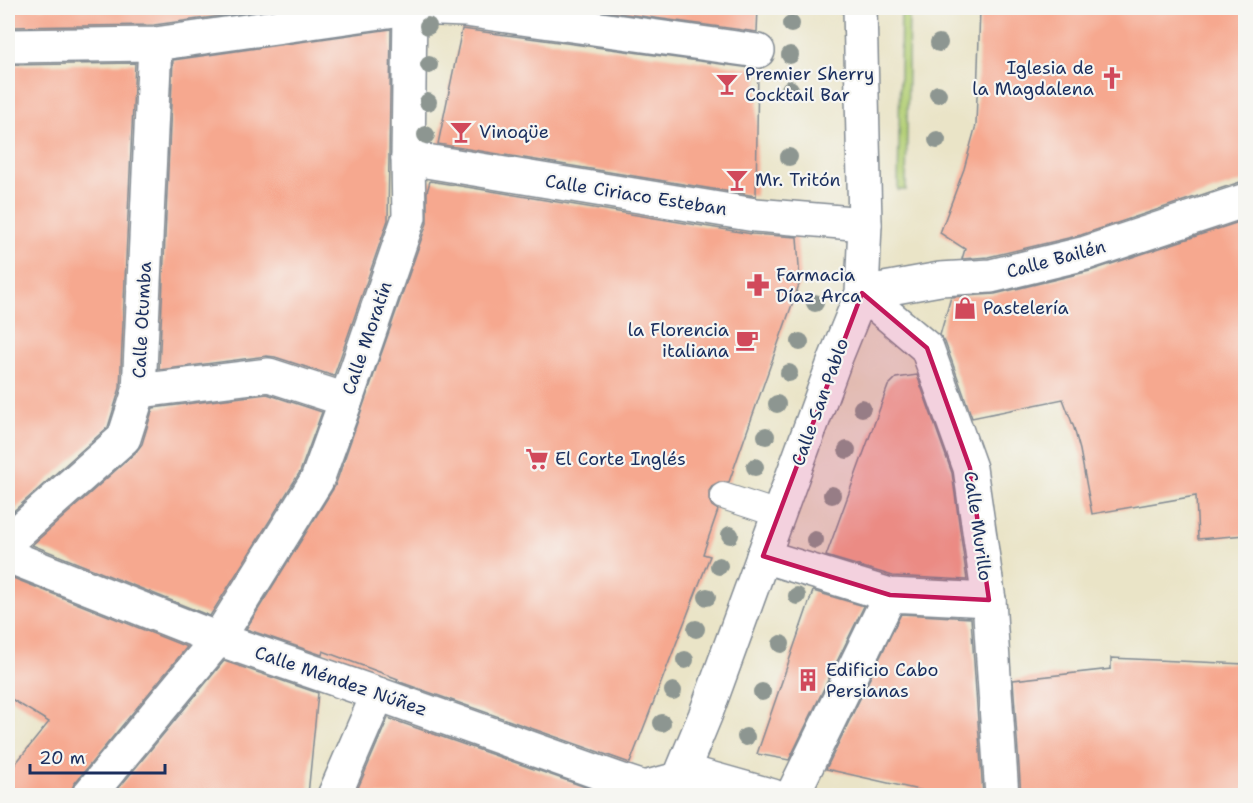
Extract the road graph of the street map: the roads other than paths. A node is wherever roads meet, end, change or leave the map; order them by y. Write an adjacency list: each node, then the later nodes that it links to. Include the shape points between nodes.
1 (411, 8): 3 (street); 5 (street, via 465,10); 6 (street, Calle Moratín)
2 (860, 8): 8 (street, Calle San Pablo)
3 (156, 44): 4 (street); 10 (street, Calle Otumba)
4 (8, 45)
5 (758, 51)
6 (408, 158): 8 (street, Calle Ciriaco Esteban, via 755,215); 11 (street, Calle Moratín, via 409,216)
7 (1245, 201): 9 (street, Calle Bailén, via 1086,253 992,276 940,279)
8 (865, 224): 9 (street, Calle San Pablo)
9 (862, 293): 13 (street, Calle San Pablo); 18 (street, Calle Murillo, via 927,348 970,468)
10 (139, 391): 11 (street, via 269,375); 14 (street, Calle Otumba, via 124,438)
11 (346, 400): 19 (street, Calle Moratín, via 317,480)
12 (723, 496): 13 (lane)
13 (778, 514): 16 (street, Calle San Pablo)
14 (8, 541)
15 (8, 556): 19 (street, Calle Méndez Núñez)
16 (763, 556): 17 (street); 21 (street, Calle San Pablo)
17 (890, 595): 18 (street); 25 (street)
18 (988, 600): 26 (street, Calle Murillo)
19 (218, 639): 20 (street, Calle Méndez Núñez); 22 (street, Calle Moratín)
20 (378, 694): 21 (street, Calle Méndez Núñez, via 644,788); 23 (street)
21 (675, 787): 24 (street, Calle Méndez Núñez, via 702,776)
22 (88, 795)
23 (334, 795)
24 (773, 795)
25 (792, 795)
26 (1002, 795)

